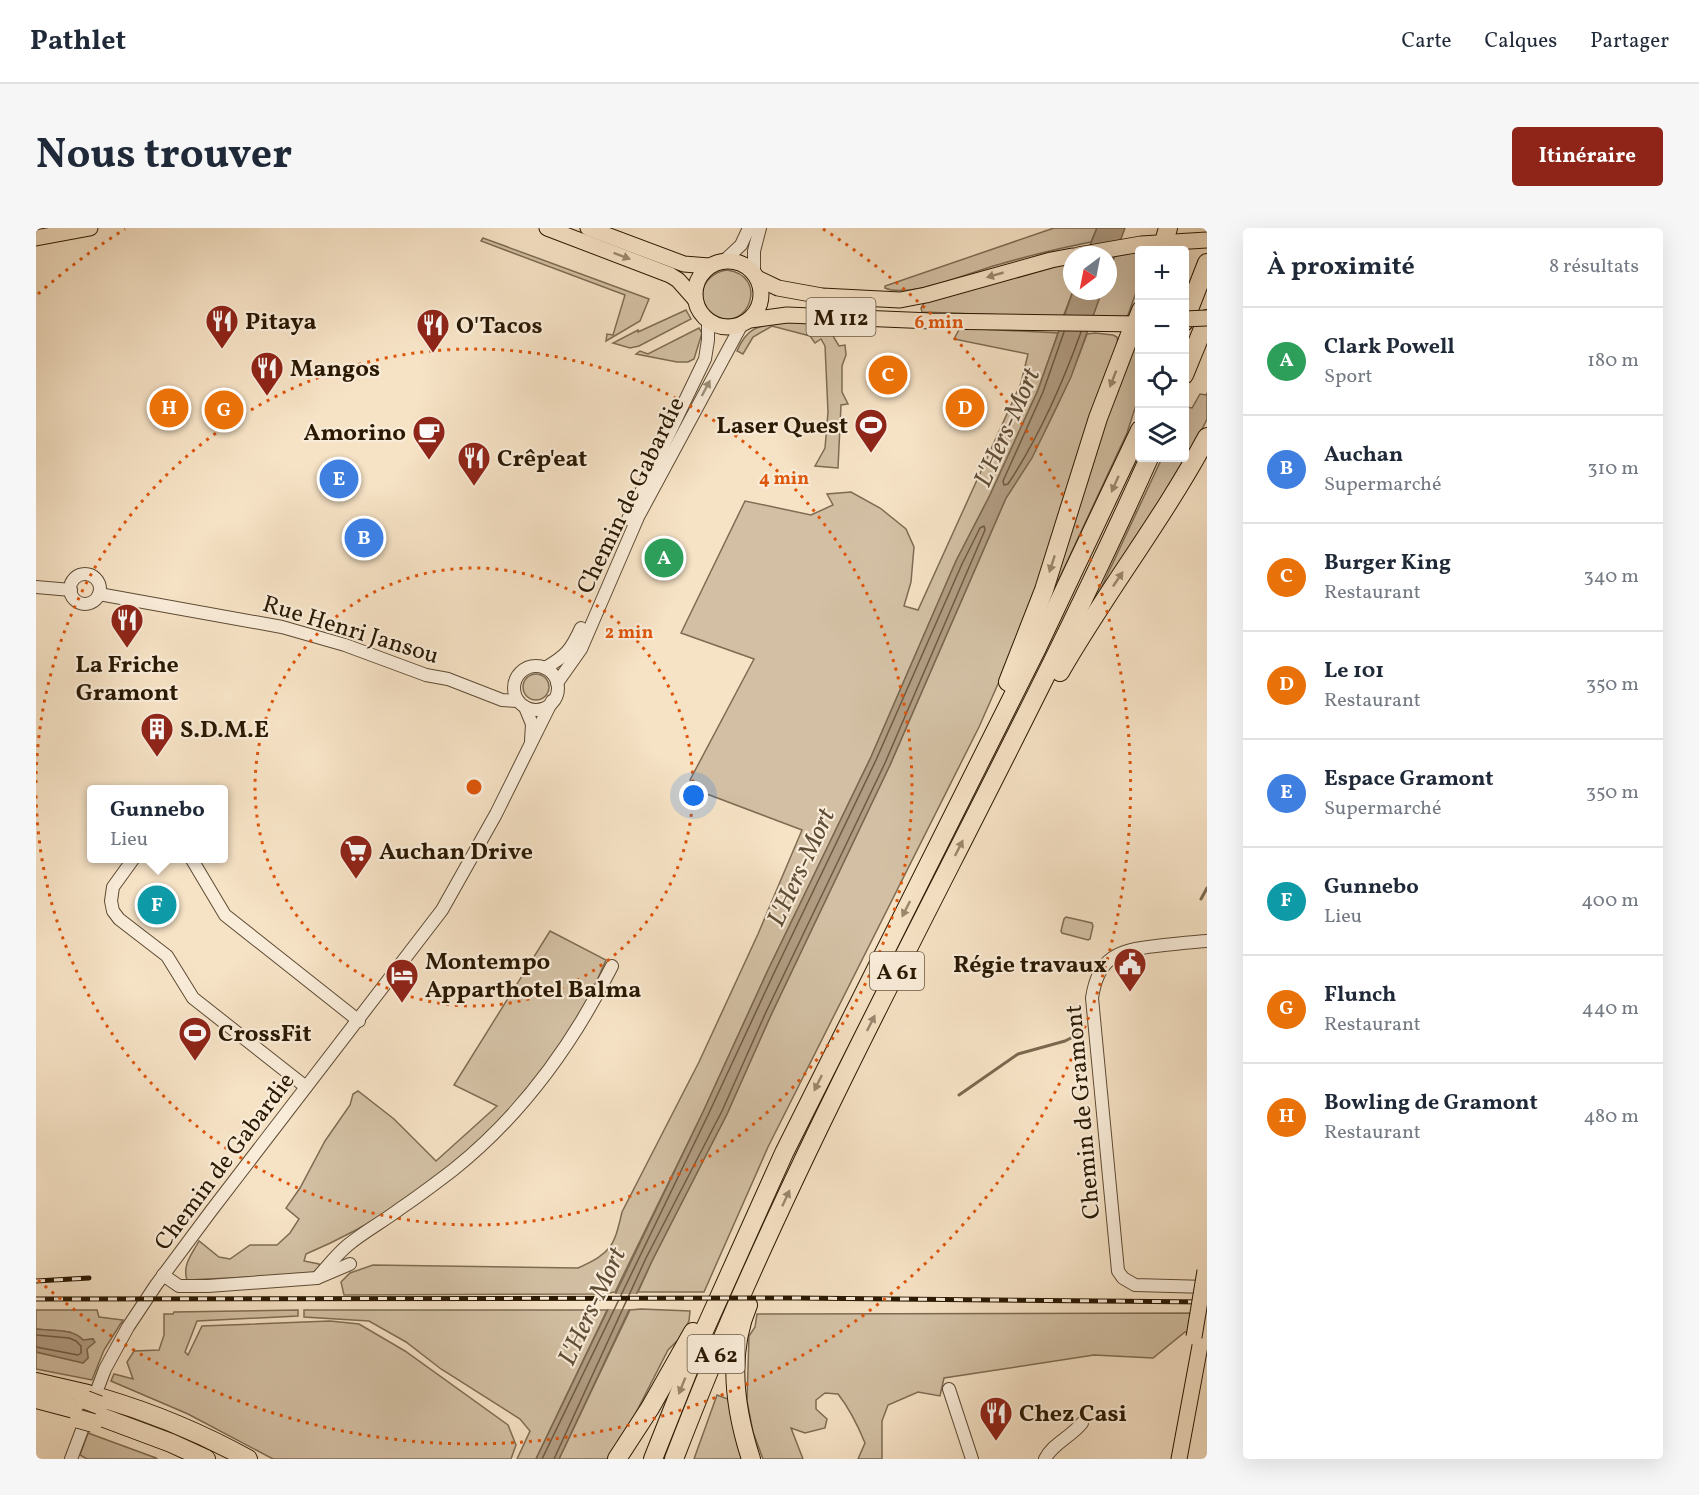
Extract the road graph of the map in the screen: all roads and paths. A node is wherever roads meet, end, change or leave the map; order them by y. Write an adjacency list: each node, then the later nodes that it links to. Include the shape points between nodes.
1 (43, 228): 7 (main road)
2 (90, 228): 8 (main road)
3 (548, 228): 17 (main road, one-way to 17, via 670,274)
4 (588, 228): 15 (main road, via 684,264)
5 (749, 228): 13 (street, via 741,245)
6 (760, 228): 16 (street, via 754,251)
7 (36, 230)
8 (36, 238)
9 (1164, 240): 10 (main road); 11 (main road)
10 (1207, 240)
11 (1117, 248)
12 (1063, 258): 16 (main road, M 112, one-way to 16, via 900,300 822,296 775,287)
13 (724, 261): 15 (main road); 16 (main road, via 736,262)
14 (1207, 263): 18 (highway)
15 (709, 266): 17 (main road, via 698,279)
16 (756, 276): 23 (main road, via 760,300)
17 (694, 298): 22 (main road)
18 (1189, 310)
19 (1207, 319): 21 (main road, bridge); 25 (highway)
20 (1135, 320): 23 (main road, M 112, via 1113,324 787,315)
21 (1189, 321)
22 (708, 322): 23 (main road, via 729,327); 32 (street, Chemin de Gabardie, via 705,359 648,474 575,641 564,656)
23 (746, 322): 33 (street, Chemin de Gabardie, one-way to 23, via 581,649 638,517)
24 (1135, 326): 40 (highway, one-way to 40, via 1098,418 1044,590)
25 (1189, 365)
26 (1207, 438): 36 (highway, one-way to 26, via 1051,687 1163,514)
27 (1135, 441): 40 (highway, A 61, one-way to 40)
28 (1147, 462): 36 (highway, A 61)
29 (36, 587): 30 (street)
30 (71, 590): 31 (street, via 74,599 83,603 91,603); 31 (street, via 76,578 87,575 98,581)
31 (99, 594): 35 (street, Rue Henri Jansou, via 282,627)
32 (544, 668): 33 (street); 34 (street, via 524,669)
33 (557, 682): 37 (street)
34 (514, 685): 35 (street, via 501,693); 38 (street)
35 (483, 693): 38 (street, Rue Henri Jansou)
36 (1037, 693): 48 (highway, A 61, one-way to 36)
37 (552, 701): 38 (street, via 537,709); 39 (street, Chemin de Gabardie)
38 (522, 704): 39 (street, via 532,723)
39 (531, 741): 45 (street, Chemin de Gabardie, via 496,814 442,910)
40 (960, 800): 47 (highway, A 61, one-way to 47)
41 (130, 863): 46 (street, via 113,886 111,902 119,919 167,956 194,998)
42 (194, 863): 45 (street, via 225,915)
43 (1207, 941): 53 (street, Chemin de Gramont, via 1129,949 1116,955 1099,972 1092,998 1118,1270 1135,1285)
44 (612, 966): 52 (street, via 570,1040 525,1102 482,1146 403,1208 349,1244)
45 (359, 1021): 46 (street, Chemin de Gabardie)
46 (306, 1088): 51 (street, Chemin de Gabardie)
47 (746, 1235): 68 (highway, via 665,1382); 69 (highway, A 61, one-way to 69)
48 (761, 1251): 70 (highway, A 62); 71 (highway, via 757,1283 741,1327 735,1361 739,1412)
49 (350, 1264): 52 (street, Chemin de Gabardie)
50 (1206, 1266): 55 (main road, bridge)
51 (163, 1275): 52 (street, Chemin de Gabardie, via 185,1287); 63 (street, Chemin de Gabardie, via 110,1358)
52 (317, 1278)
53 (1207, 1287)
54 (1207, 1308): 55 (main road)
55 (1198, 1337): 74 (main road); 75 (main road)
56 (36, 1382): 61 (highway)
57 (36, 1389): 61 (highway)
58 (949, 1389): 72 (street)
59 (36, 1399): 61 (highway)
60 (36, 1407): 61 (highway)
61 (91, 1408): 64 (highway); 65 (highway); 66 (highway, via 159,1425); 67 (highway, via 168,1419)
62 (1082, 1423): 73 (street, via 1053,1447)
63 (71, 1459)
64 (184, 1459)
65 (206, 1459)
66 (227, 1459)
67 (248, 1459)
68 (617, 1459)
69 (653, 1459)
70 (674, 1459)
71 (751, 1459)
72 (972, 1459)
73 (1045, 1459)
74 (1170, 1459)
75 (1179, 1459)

